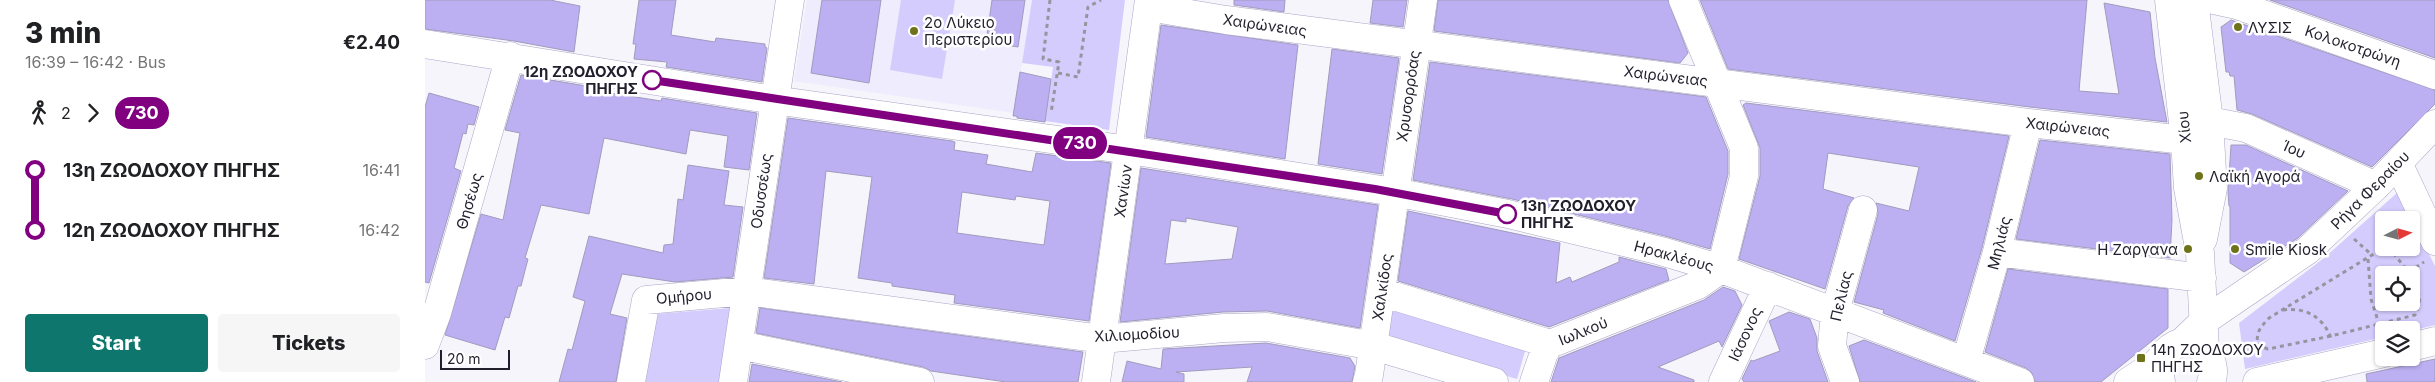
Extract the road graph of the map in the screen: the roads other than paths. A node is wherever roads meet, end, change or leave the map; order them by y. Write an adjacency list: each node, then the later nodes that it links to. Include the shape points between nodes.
1 (790, 0): 13 (street, Οδυσσέως)
2 (1423, 0): 9 (street, Χρυσορρόας)
3 (1683, 0): 12 (street)
4 (2169, 0): 17 (street, Χίου)
5 (2195, 0): 14 (street, Χίου)
6 (2214, 0): 11 (street, Κολοκοτρώνη, via 2237,5)
7 (1148, 3): 9 (street, Χαιρώνειας, via 1226,20); 18 (street, Χανίων)
8 (425, 44): 10 (street, Ηρακλέους)
9 (1416, 44): 12 (street, Χαιρώνειας); 21 (street, Χρυσορρόας)
10 (510, 56): 13 (street, Ηρακλέους); 30 (street, Θησέως)
11 (2435, 75)
12 (1718, 82): 15 (street, Χαιρώνειας); 26 (street, via 1744,148 1744,176)
13 (774, 100): 18 (street, Ηρακλέους); 28 (street, Οδυσσέως)
14 (2209, 121): 20 (street, Ίου, via 2246,128); 25 (street, Χίου, via 2213,188)
15 (2028, 123): 17 (street, Χαιρώνειας); 24 (street, Μηλιάς)
16 (2435, 124): 19 (street, Ρήγα Φεραίου)
17 (2185, 140): 25 (street, Χίου, via 2188,188)
18 (1129, 150): 21 (street, Ηρακλέους); 33 (street, Χανίων)
19 (2398, 163): 20 (street, Ρήγα Φεραίου); 23 (street)
20 (2376, 186): 32 (street, Ρήγα Φεραίου, via 2309,250)
21 (1394, 192): 26 (street, Ηρακλέους, via 1508,214); 29 (street, Χαλκίδος)
22 (1863, 210): 31 (street, Πελίας)
23 (2435, 241)
24 (1997, 252): 25 (street); 42 (street, Μηλιάς)
25 (2201, 266): 32 (street, Χίου)
26 (1721, 269): 27 (street, Ηρακλέους); 36 (street, Ιωλκού, via 1698,284)
27 (1768, 286): 31 (street, Ηρακλέους); 52 (street, Ιάσονος)
28 (747, 291): 33 (street, Χιλιομοδίου); 37 (street, Οδυσσέως); 45 (street, Ομήρου, via 646,300)
29 (1381, 292): 36 (street, Ιωλκού); 39 (street, Χαλκίδος)
30 (431, 311): 35 (street, Θησέως)
31 (1835, 312): 42 (street, Ηρακλέους); 53 (street, Πελίας, via 1832,346)
32 (2205, 321): 40 (street, Ρήγα Φεραίου)
33 (1102, 339): 39 (street, Χιλιομοδίου, via 1267,327); 48 (street, Χανίων)
34 (2435, 341): 38 (street)
35 (425, 344)
36 (1550, 344): 51 (street)
37 (739, 345): 46 (street, Οδυσσέως); 47 (street)
38 (2420, 345)
39 (1374, 346): 49 (street, Χαλκίδος); 50 (street, Χιλιομοδίου)
40 (2193, 347): 43 (street, Ρήγα Φεραίου, via 2167,351); 56 (street, via 2213,366)
41 (2375, 356): 44 (street)
42 (1966, 361): 54 (street, Ηρακλέους)
43 (2160, 372): 55 (street, Ρήγα Φεραίου)
44 (2316, 376): 57 (street)
45 (631, 382)
46 (733, 382)
47 (920, 382)
48 (1096, 382)
49 (1367, 382)
50 (1494, 382)
51 (1534, 382)
52 (1723, 382)
53 (1845, 382)
54 (2020, 382)
55 (2128, 382)
56 (2211, 382)
57 (2257, 382)

